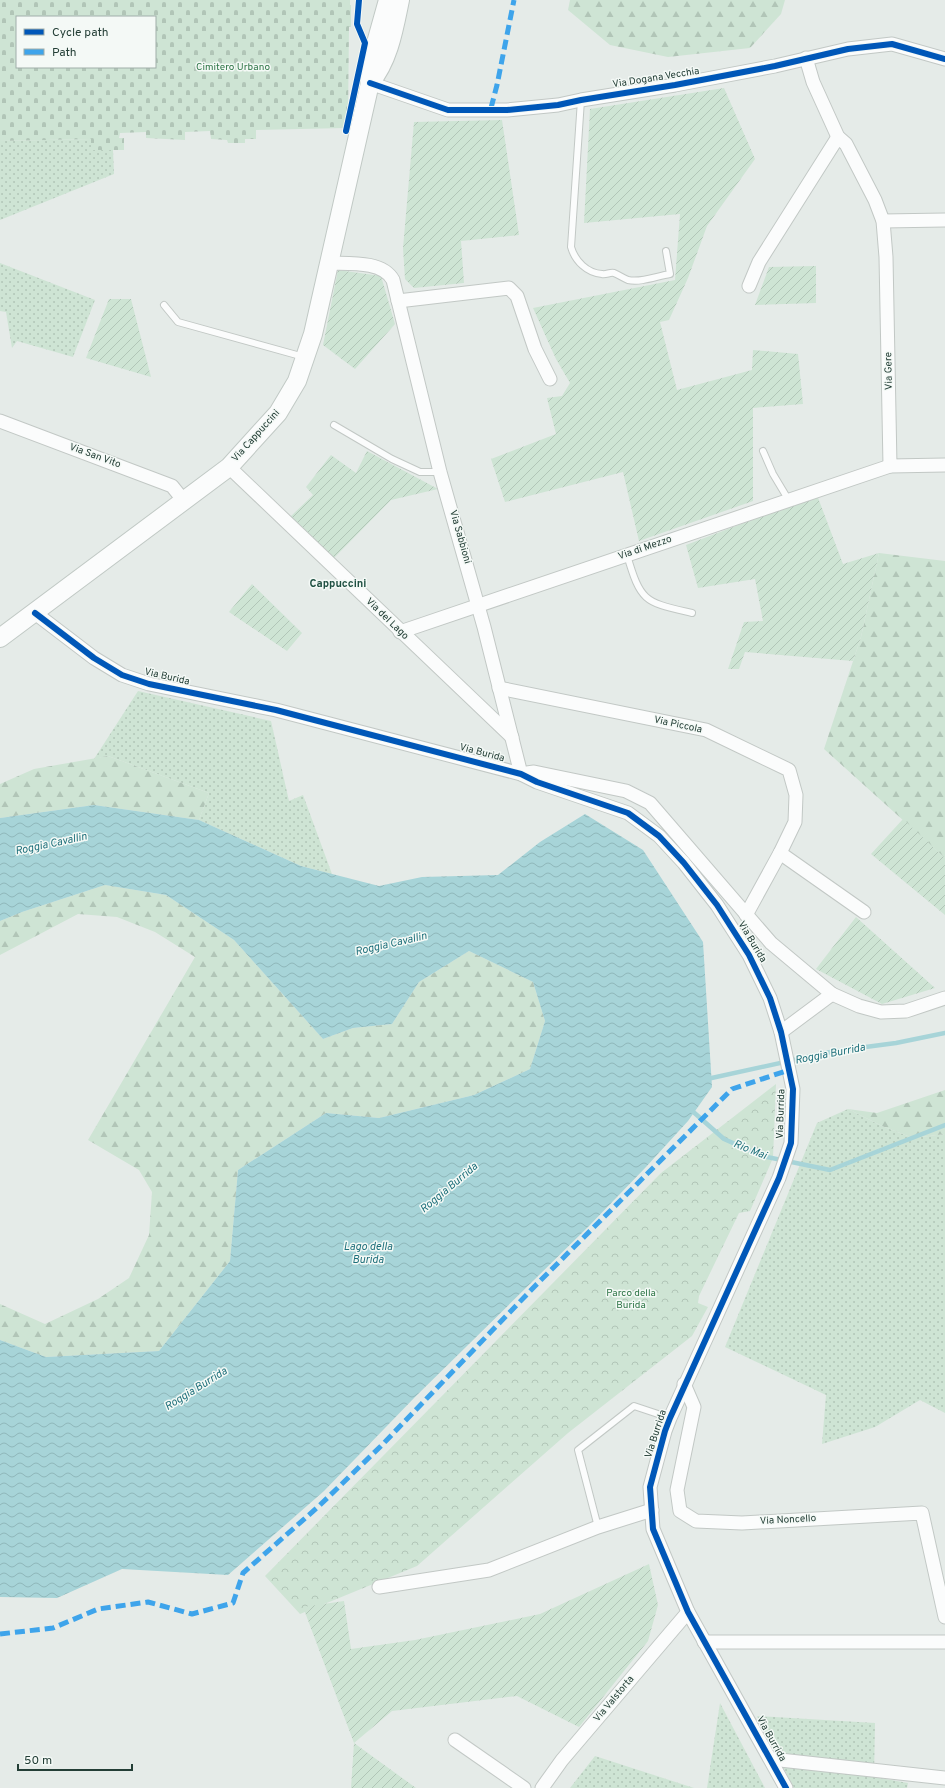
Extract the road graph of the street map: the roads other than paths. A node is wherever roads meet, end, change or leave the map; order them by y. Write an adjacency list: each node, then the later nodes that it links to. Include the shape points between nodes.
1 (388, 0): 5 (main road, Via Cappuccini, via 369,68)
2 (400, 0): 5 (main road, Via Cappuccini, via 379,72)
3 (806, 58): 4 (street, Via Dogana Vecchia, via 848,49 892,44); 6 (street, Via Dogana Vecchia, via 675,86); 7 (street, Via Gere, via 813,82)
4 (945, 59)
5 (370, 83): 6 (street, Via Dogana Vecchia, via 448,110 507,110); 11 (main road, Via Cappuccini)
6 (581, 100): 10 (lane, via 571,247 574,255 582,266 594,273 604,275 612,272 636,281 670,274)
7 (838, 137): 9 (street, Via Gere, via 846,144); 12 (street, via 760,262)
8 (945, 220): 9 (street)
9 (883, 221): 21 (street, Via Gere)
10 (666, 251)
11 (328, 263): 13 (street, Via Sabbioni, via 368,266 383,270 392,280); 15 (main road, Via Cappuccini, via 313,334)
12 (749, 286)
13 (398, 301): 16 (street, via 509,288 517,296 535,349); 23 (street, Via Sabbioni)
14 (164, 305): 15 (lane, via 178,322)
15 (305, 358): 22 (main road, Via Cappuccini, via 297,381 278,413)
16 (550, 379)
17 (0, 421): 25 (street, Via San Vito, via 172,486)
18 (334, 425): 23 (lane, via 392,459 420,472)
19 (763, 451): 24 (lane)
20 (945, 465): 21 (street)
21 (890, 466): 24 (street, Via di Mezzo)
22 (229, 467): 25 (main road, Via Cappuccini); 30 (street, Via del Lago)
23 (440, 472): 27 (street, Via Sabbioni)
24 (788, 499): 26 (street, Via di Mezzo)
25 (184, 501): 28 (main road, Via Cappuccini)
26 (627, 555): 27 (street, Via di Mezzo); 29 (lane, via 635,582 643,596 658,605)
27 (478, 606): 30 (street, Via di Mezzo); 32 (street, Via Sabbioni)
28 (35, 613): 31 (main road, Via Cappuccini); 34 (street, Via Burida, via 122,676 276,710)
29 (692, 613)
30 (400, 632): 33 (street, Via del Lago)
31 (0, 638)
32 (499, 688): 33 (street, Via Sabbioni); 35 (street, Via Piccola, via 706,730 789,770 796,795 795,822)
33 (512, 737): 34 (street, Via Sabbioni)
34 (521, 774): 37 (street, via 534,772 626,791 650,803); 40 (street, Via Burida, via 537,782 628,813 659,836 684,862 712,899 749,955 770,998)
35 (780, 853): 36 (street); 37 (street, Via Piccola)
36 (864, 912)
37 (746, 915): 38 (street, via 771,943)
38 (832, 994): 39 (street, via 881,1012 906,1011); 40 (street)
39 (945, 998)
40 (781, 1032): 41 (street, Via Burida)
41 (791, 1077): 42 (street, Via Burrida, via 791,1143 751,1241)
42 (684, 1384): 43 (street, Via Burrida); 48 (street, Via Noncello, via 694,1407 677,1490 680,1511 696,1521 742,1523 922,1513)
43 (670, 1418): 44 (street, Via Burrida, via 650,1487); 45 (lane, via 634,1406 578,1450)
44 (652, 1510): 45 (street); 47 (street, Via Burrida, via 654,1529)
45 (598, 1527): 46 (street, via 489,1570)
46 (380, 1587)
47 (688, 1612): 49 (street, Via Burrida); 55 (street, Via Valstorta, via 562,1760)
48 (945, 1617)
49 (704, 1642): 50 (street); 52 (street, Via Burrida)
50 (945, 1642)
51 (455, 1740): 54 (street)
52 (771, 1759): 53 (street, Via Burrida); 56 (street, Via Burrida)
53 (945, 1778)
54 (524, 1788)
55 (542, 1788)
56 (786, 1788)

